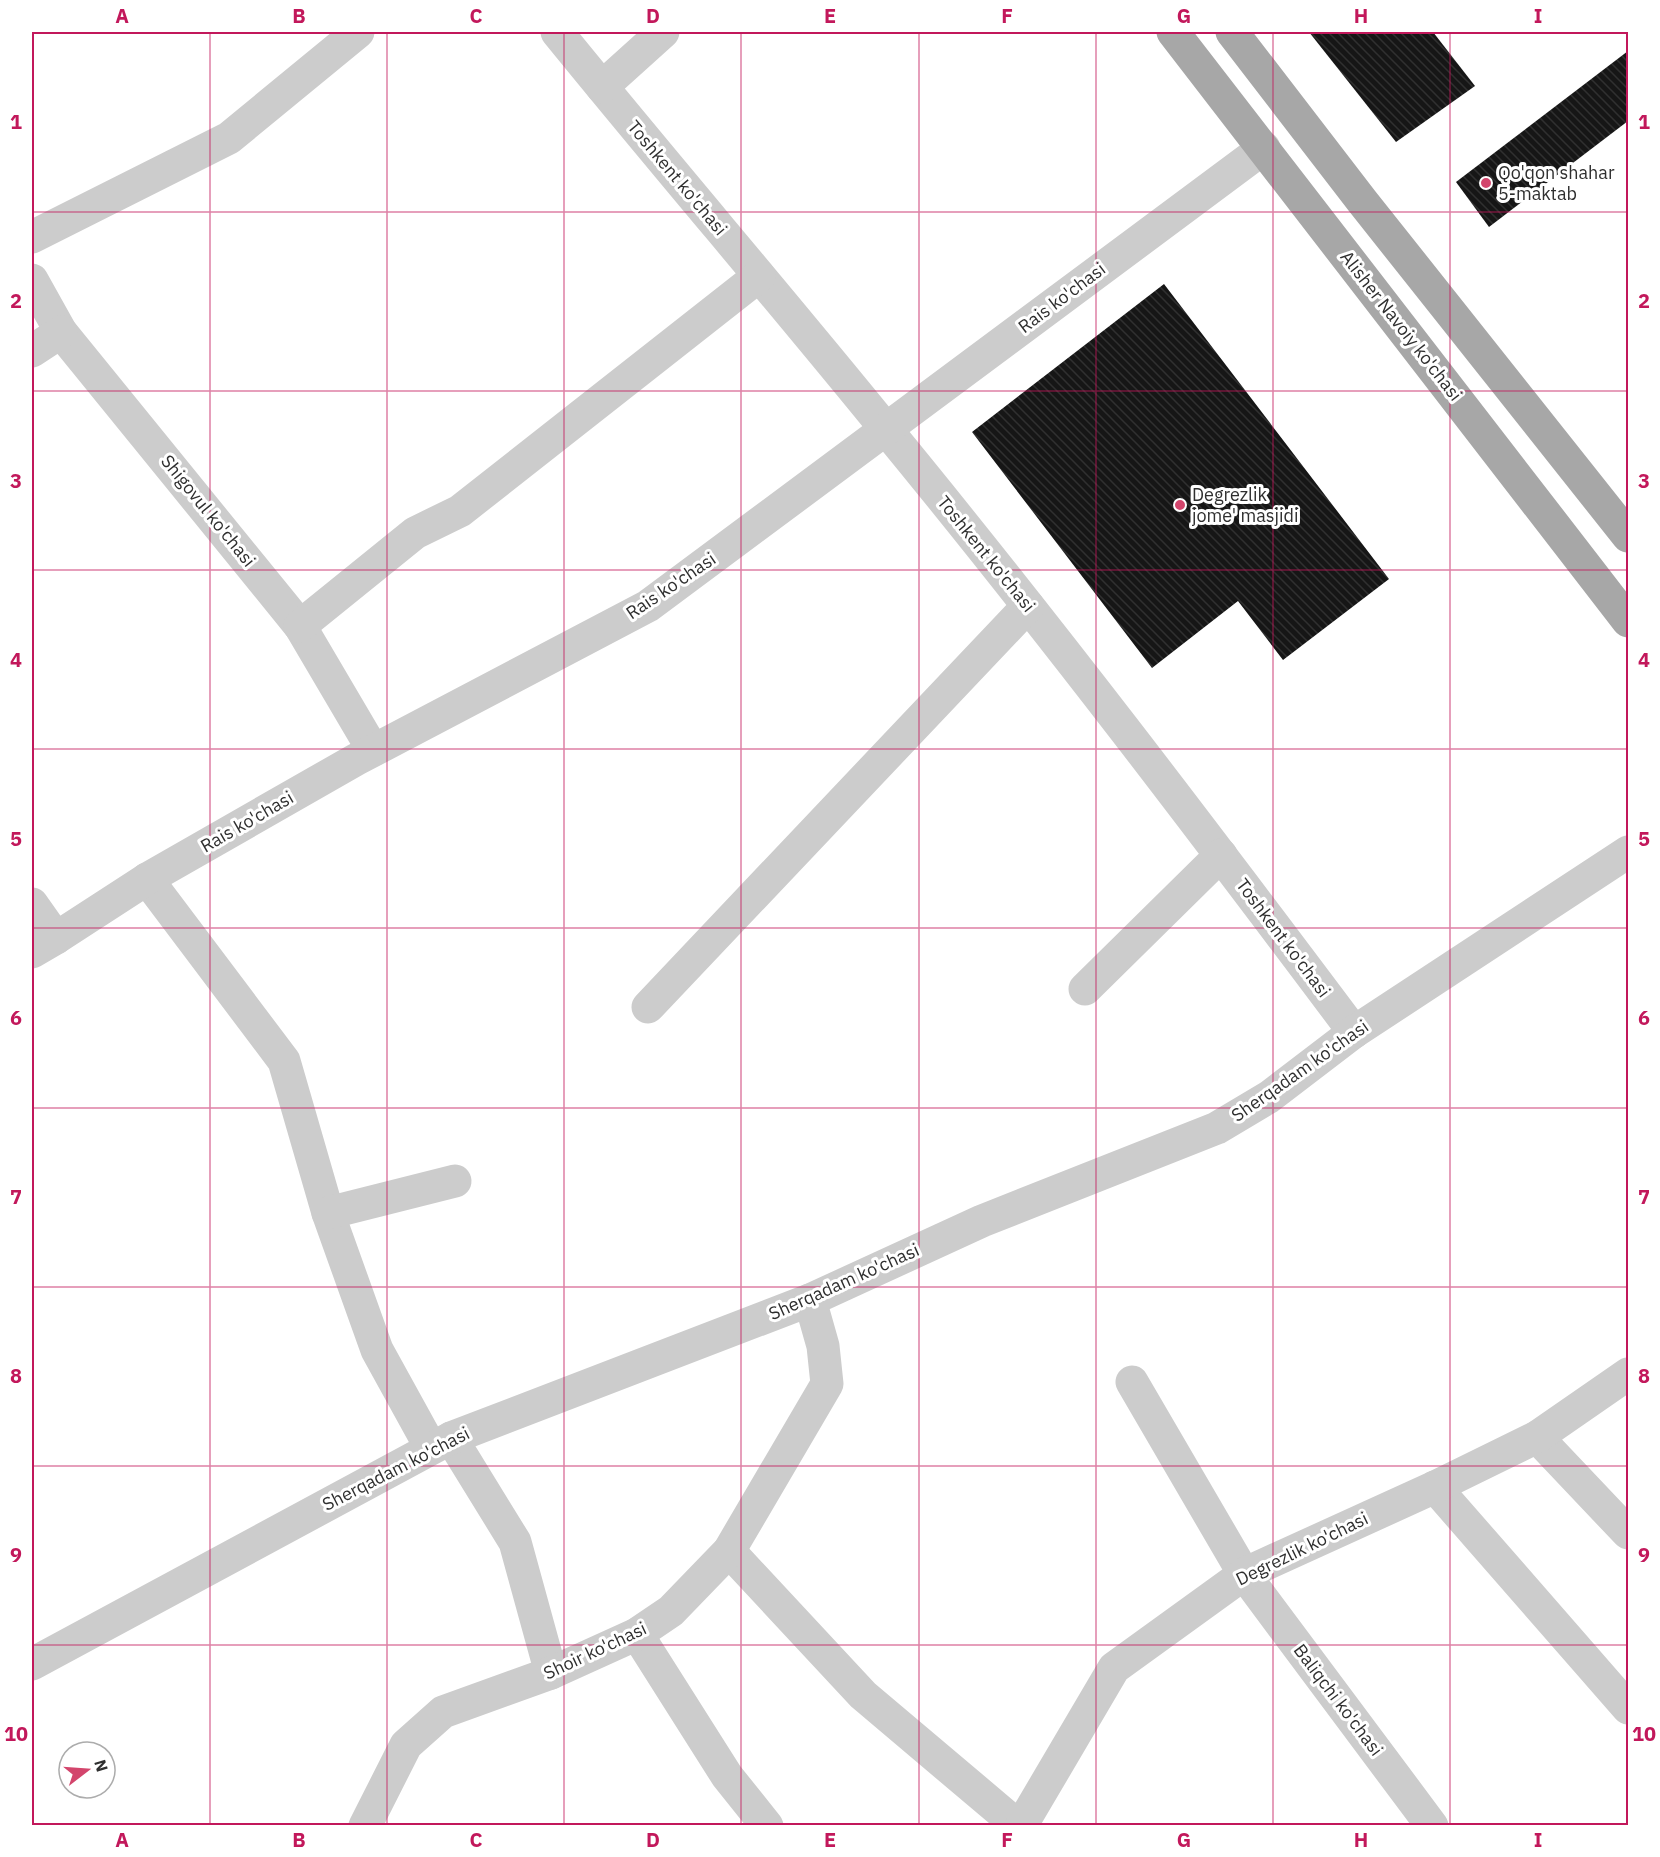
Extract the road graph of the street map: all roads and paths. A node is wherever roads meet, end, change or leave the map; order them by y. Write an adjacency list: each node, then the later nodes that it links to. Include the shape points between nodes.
1 (357, 32): 8 (street, via 229,138)
2 (557, 32): 6 (street, Toshkent ko'chasi)
3 (663, 32): 6 (street)
4 (1173, 32): 7 (main road, Alisher Navoiy ko'chasi)
5 (1232, 32): 14 (main road)
6 (602, 87): 9 (street, Toshkent ko'chasi)
7 (1264, 148): 13 (street, Rais ko'chasi); 16 (main road, Alisher Navoiy ko'chasi)
8 (32, 237)
9 (759, 276): 13 (street, Toshkent ko'chasi); 17 (street, via 460,511 415,532)
10 (32, 280): 11 (street, Shigovul ko'chasi)
11 (62, 332): 12 (street); 17 (street, Shigovul ko'chasi)
12 (32, 351)
13 (886, 429): 15 (street, Toshkent ko'chasi); 18 (street, Rais ko'chasi, via 648,606)
14 (1629, 536)
15 (1028, 606): 20 (street, Toshkent ko'chasi); 25 (street)
16 (1629, 621)
17 (300, 627): 18 (street, Shigovul ko'chasi)
18 (373, 750): 21 (street, Rais ko'chasi)
19 (1629, 852): 26 (street, Sherqadam ko'chasi)
20 (1221, 855): 24 (street); 26 (street, Toshkent ko'chasi)
21 (147, 879): 23 (street, Rais ko'chasi); 28 (street, via 284,1061)
22 (32, 904): 23 (street)
23 (44, 945)
24 (1085, 989)
25 (648, 1007)
26 (1354, 1032): 29 (street, Sherqadam ko'chasi, via 1269,1097 1217,1128 982,1221)
27 (455, 1181): 28 (street)
28 (328, 1213): 33 (street, via 377,1350)
29 (810, 1300): 33 (street, Sherqadam ko'chasi); 36 (street, Shoir ko'chasi, via 823,1346 827,1384)
30 (1629, 1374): 32 (street, Degrezlik ko'chasi)
31 (1132, 1382): 37 (street, Baliqchi ko'chasi)
32 (1537, 1437): 34 (street, Degrezlik ko'chasi); 35 (street)
33 (441, 1443): 39 (street, Sherqadam ko'chasi); 40 (street, via 514,1542)
34 (1435, 1487): 37 (street, Degrezlik ko'chasi); 41 (street)
35 (1629, 1533)
36 (729, 1551): 38 (street, Shoir ko'chasi, via 671,1611); 44 (street, via 863,1695)
37 (1244, 1574): 44 (street, Degrezlik ko'chasi, via 1114,1668); 45 (street, Baliqchi ko'chasi)
38 (637, 1634): 40 (street, Shoir ko'chasi); 43 (street, via 727,1776)
39 (32, 1664)
40 (551, 1673): 42 (street, Shoir ko'chasi, via 443,1712 406,1745)
41 (1629, 1708)
42 (365, 1826)
43 (767, 1826)
44 (1019, 1826)
45 (1432, 1826)

